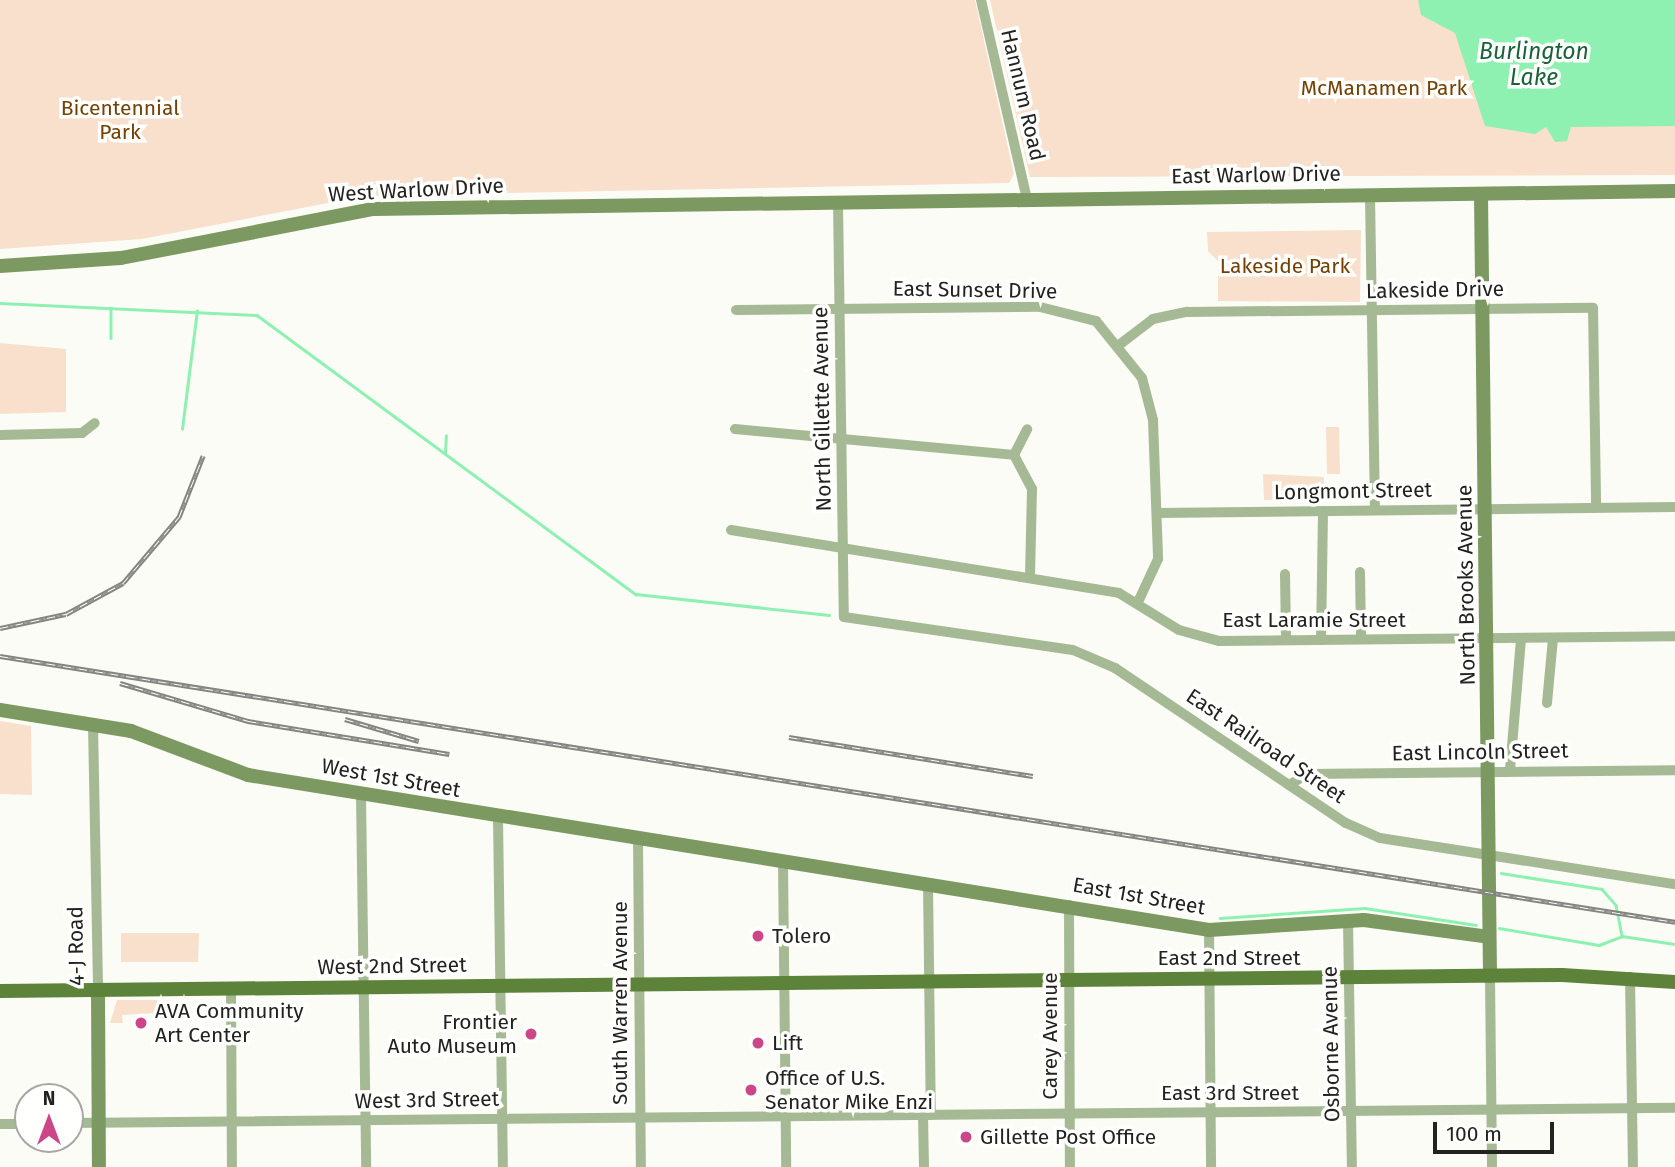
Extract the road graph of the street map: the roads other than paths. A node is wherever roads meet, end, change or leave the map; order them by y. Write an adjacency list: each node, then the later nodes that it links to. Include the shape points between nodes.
1 (981, 0): 5 (street, Hannum Road)
2 (1675, 191): 3 (street, East Warlow Drive)
3 (1481, 194): 4 (street, East Warlow Drive); 8 (street, North Brooks Avenue)
4 (1370, 195): 5 (street, East Warlow Drive); 11 (street)
5 (1027, 199): 6 (street, East Warlow Drive)
6 (838, 201): 7 (street, West Warlow Drive, via 373,209 121,258); 9 (street, North Gillette Avenue)
7 (0, 266)
8 (1483, 308): 11 (street, Lakeside Drive); 20 (street, Lakeside Drive, via 1593,308); 21 (street, North Brooks Avenue)
9 (841, 309): 10 (street, East Sunset Drive); 12 (street, East Sunset Drive, via 1070,311 1096,321); 17 (street, North Gillette Avenue)
10 (736, 310)
11 (1371, 310): 12 (street, Lakeside Drive, via 1169,314); 22 (street)
12 (1119, 345): 24 (street, East Sunset Drive, via 1150,399)
13 (95, 423): 16 (street, via 82,433)
14 (735, 429): 17 (street)
15 (1027, 429): 18 (street)
16 (0, 435)
17 (843, 437): 18 (street); 26 (street, North Gillette Avenue)
18 (1014, 456): 29 (street, via 1032,489)
19 (1675, 507): 20 (street, Longmont Street)
20 (1596, 508): 21 (street, Longmont Street)
21 (1486, 509): 22 (street, Longmont Street); 33 (street, North Brooks Avenue)
22 (1374, 510): 23 (street, Longmont Street)
23 (1323, 511): 24 (street, Longmont Street); 38 (street)
24 (1157, 513): 30 (street, East Sunset Drive, via 1158,559)
25 (731, 530): 26 (street, East Laramie Street)
26 (843, 549): 29 (street, East Laramie Street); 31 (street, North Gillette Avenue)
27 (1360, 572): 36 (street)
28 (1285, 573): 37 (street)
29 (1030, 578): 30 (street, East Laramie Street)
30 (1138, 602): 37 (street, East Laramie Street, via 1197,638)
31 (844, 617): 45 (street, East Railroad Street, via 1073,650 1115,668)
32 (1675, 636): 35 (street, East Laramie Street)
33 (1487, 638): 34 (street, East Laramie Street); 36 (street, East Laramie Street); 44 (street, North Brooks Avenue)
34 (1521, 638): 35 (street, East Laramie Street); 43 (street)
35 (1553, 638): 39 (street)
36 (1361, 639): 38 (street, East Laramie Street)
37 (1286, 640): 38 (street, East Laramie Street)
38 (1321, 640)
39 (1548, 703)
40 (0, 710): 41 (street, West 1st Street)
41 (93, 725): 46 (street, West 1st Street, via 147,735 248,775); 69 (street, 4-J Road)
42 (1675, 769): 43 (street, East Lincoln Street)
43 (1510, 770): 44 (street, East Lincoln Street)
44 (1489, 771): 45 (street, East Lincoln Street, via 1307,774); 49 (street, North Brooks Avenue)
45 (1289, 785): 49 (street, East Railroad Street, via 1380,838)
46 (361, 795): 47 (street, West 1st Street); 67 (street)
47 (498, 817): 48 (street, West 1st Street); 66 (street)
48 (638, 839): 50 (street, West 1st Street); 65 (street, South Warren Avenue)
49 (1488, 853): 52 (street, East Railroad Street); 56 (street, North Brooks Avenue)
50 (783, 862): 51 (street, East 1st Street); 64 (street)
51 (928, 884): 53 (street, East 1st Street); 62 (street)
52 (1675, 884)
53 (1069, 905): 55 (street, East 1st Street); 61 (street, Carey Avenue)
54 (1349, 920): 55 (street, East 1st Street); 56 (street, East 1st Street); 59 (street, Osborne Avenue)
55 (1209, 930): 60 (street)
56 (1489, 937): 57 (street, North Brooks Avenue)
57 (1490, 976): 58 (main road, East 2nd Street); 59 (main road, East 2nd Street); 73 (street)
58 (1630, 977): 63 (main road, East 2nd Street); 71 (street)
59 (1350, 978): 60 (main road, East 2nd Street); 74 (street, Osborne Avenue)
60 (1209, 979): 61 (main road, East 2nd Street); 75 (street)
61 (1069, 980): 62 (main road, East 2nd Street); 76 (street, Carey Avenue)
62 (929, 982): 64 (main road, East 2nd Street); 77 (street)
63 (1675, 982)
64 (784, 983): 65 (main road, West 2nd Street); 79 (street)
65 (640, 985): 66 (main road, West 2nd Street); 78 (street, South Warren Avenue)
66 (500, 986): 67 (main road, West 2nd Street); 80 (street)
67 (364, 988): 68 (main road, West 2nd Street); 81 (street)
68 (231, 989): 69 (main road, West 2nd Street); 82 (street)
69 (98, 990): 70 (main road, West 2nd Street); 84 (street, 4-J Road)
70 (0, 991)
71 (1632, 1108): 72 (street, East 3rd Street); 73 (street, East 3rd Street); 96 (street)
72 (1675, 1108)
73 (1491, 1110): 74 (street, East 3rd Street); 95 (street)
74 (1351, 1111): 75 (street, East 3rd Street); 94 (street, Osborne Avenue)
75 (1211, 1112): 76 (street, East 3rd Street); 93 (street)
76 (1070, 1113): 77 (street, East 3rd Street); 92 (street, Carey Avenue)
77 (927, 1115): 79 (street, East 3rd Street); 91 (street)
78 (640, 1116): 79 (street, West 3rd Street); 80 (street, West 3rd Street); 89 (street, South Warren Avenue)
79 (785, 1116): 90 (street)
80 (502, 1117): 81 (street, West 3rd Street); 88 (street)
81 (366, 1121): 82 (street, West 3rd Street); 87 (street)
82 (232, 1122): 84 (street, West 3rd Street); 86 (street)
83 (84, 1123): 84 (street, West 3rd Street)
84 (98, 1123): 85 (street, 4-J Road)
85 (99, 1167)
86 (232, 1167)
87 (366, 1167)
88 (503, 1167)
89 (641, 1167)
90 (786, 1167)
91 (924, 1167)
92 (1070, 1167)
93 (1211, 1167)
94 (1352, 1167)
95 (1492, 1167)
96 (1633, 1167)

